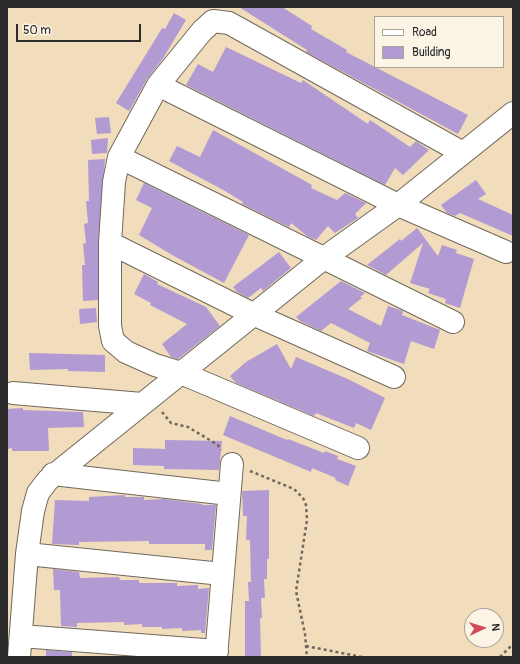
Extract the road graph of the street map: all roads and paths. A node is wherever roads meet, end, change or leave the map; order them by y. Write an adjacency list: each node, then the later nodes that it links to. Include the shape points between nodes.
1 (158, 85): 3 (street, via 209,22 229,22); 4 (street); 5 (street)
2 (513, 113): 3 (street)
3 (463, 153): 5 (street)
4 (119, 158): 6 (street, via 114,182); 8 (street)
5 (398, 205): 7 (street); 8 (street)
6 (110, 243): 9 (street); 11 (street, via 110,326 113,341 126,352)
7 (506, 252)
8 (324, 258): 9 (street); 10 (street)
9 (255, 315): 11 (street); 12 (street)
10 (453, 322)
11 (181, 373): 14 (street); 15 (street)
12 (394, 377)
13 (13, 394): 14 (street)
14 (147, 400): 16 (path, via 171,423 188,427 218,445); 17 (street)
15 (358, 448)
16 (232, 464): 18 (street); 22 (path, via 294,489 306,505 307,520 296,591)
17 (53, 474): 18 (street); 19 (street, via 38,493)
18 (229, 494): 20 (street)
19 (27, 554): 20 (street); 23 (street)
20 (222, 574): 24 (street)
21 (513, 644): 27 (path)
22 (306, 646): 25 (path); 26 (path)
23 (20, 647): 24 (street)
24 (216, 654)
25 (307, 657)
26 (362, 657)
27 (500, 657)

